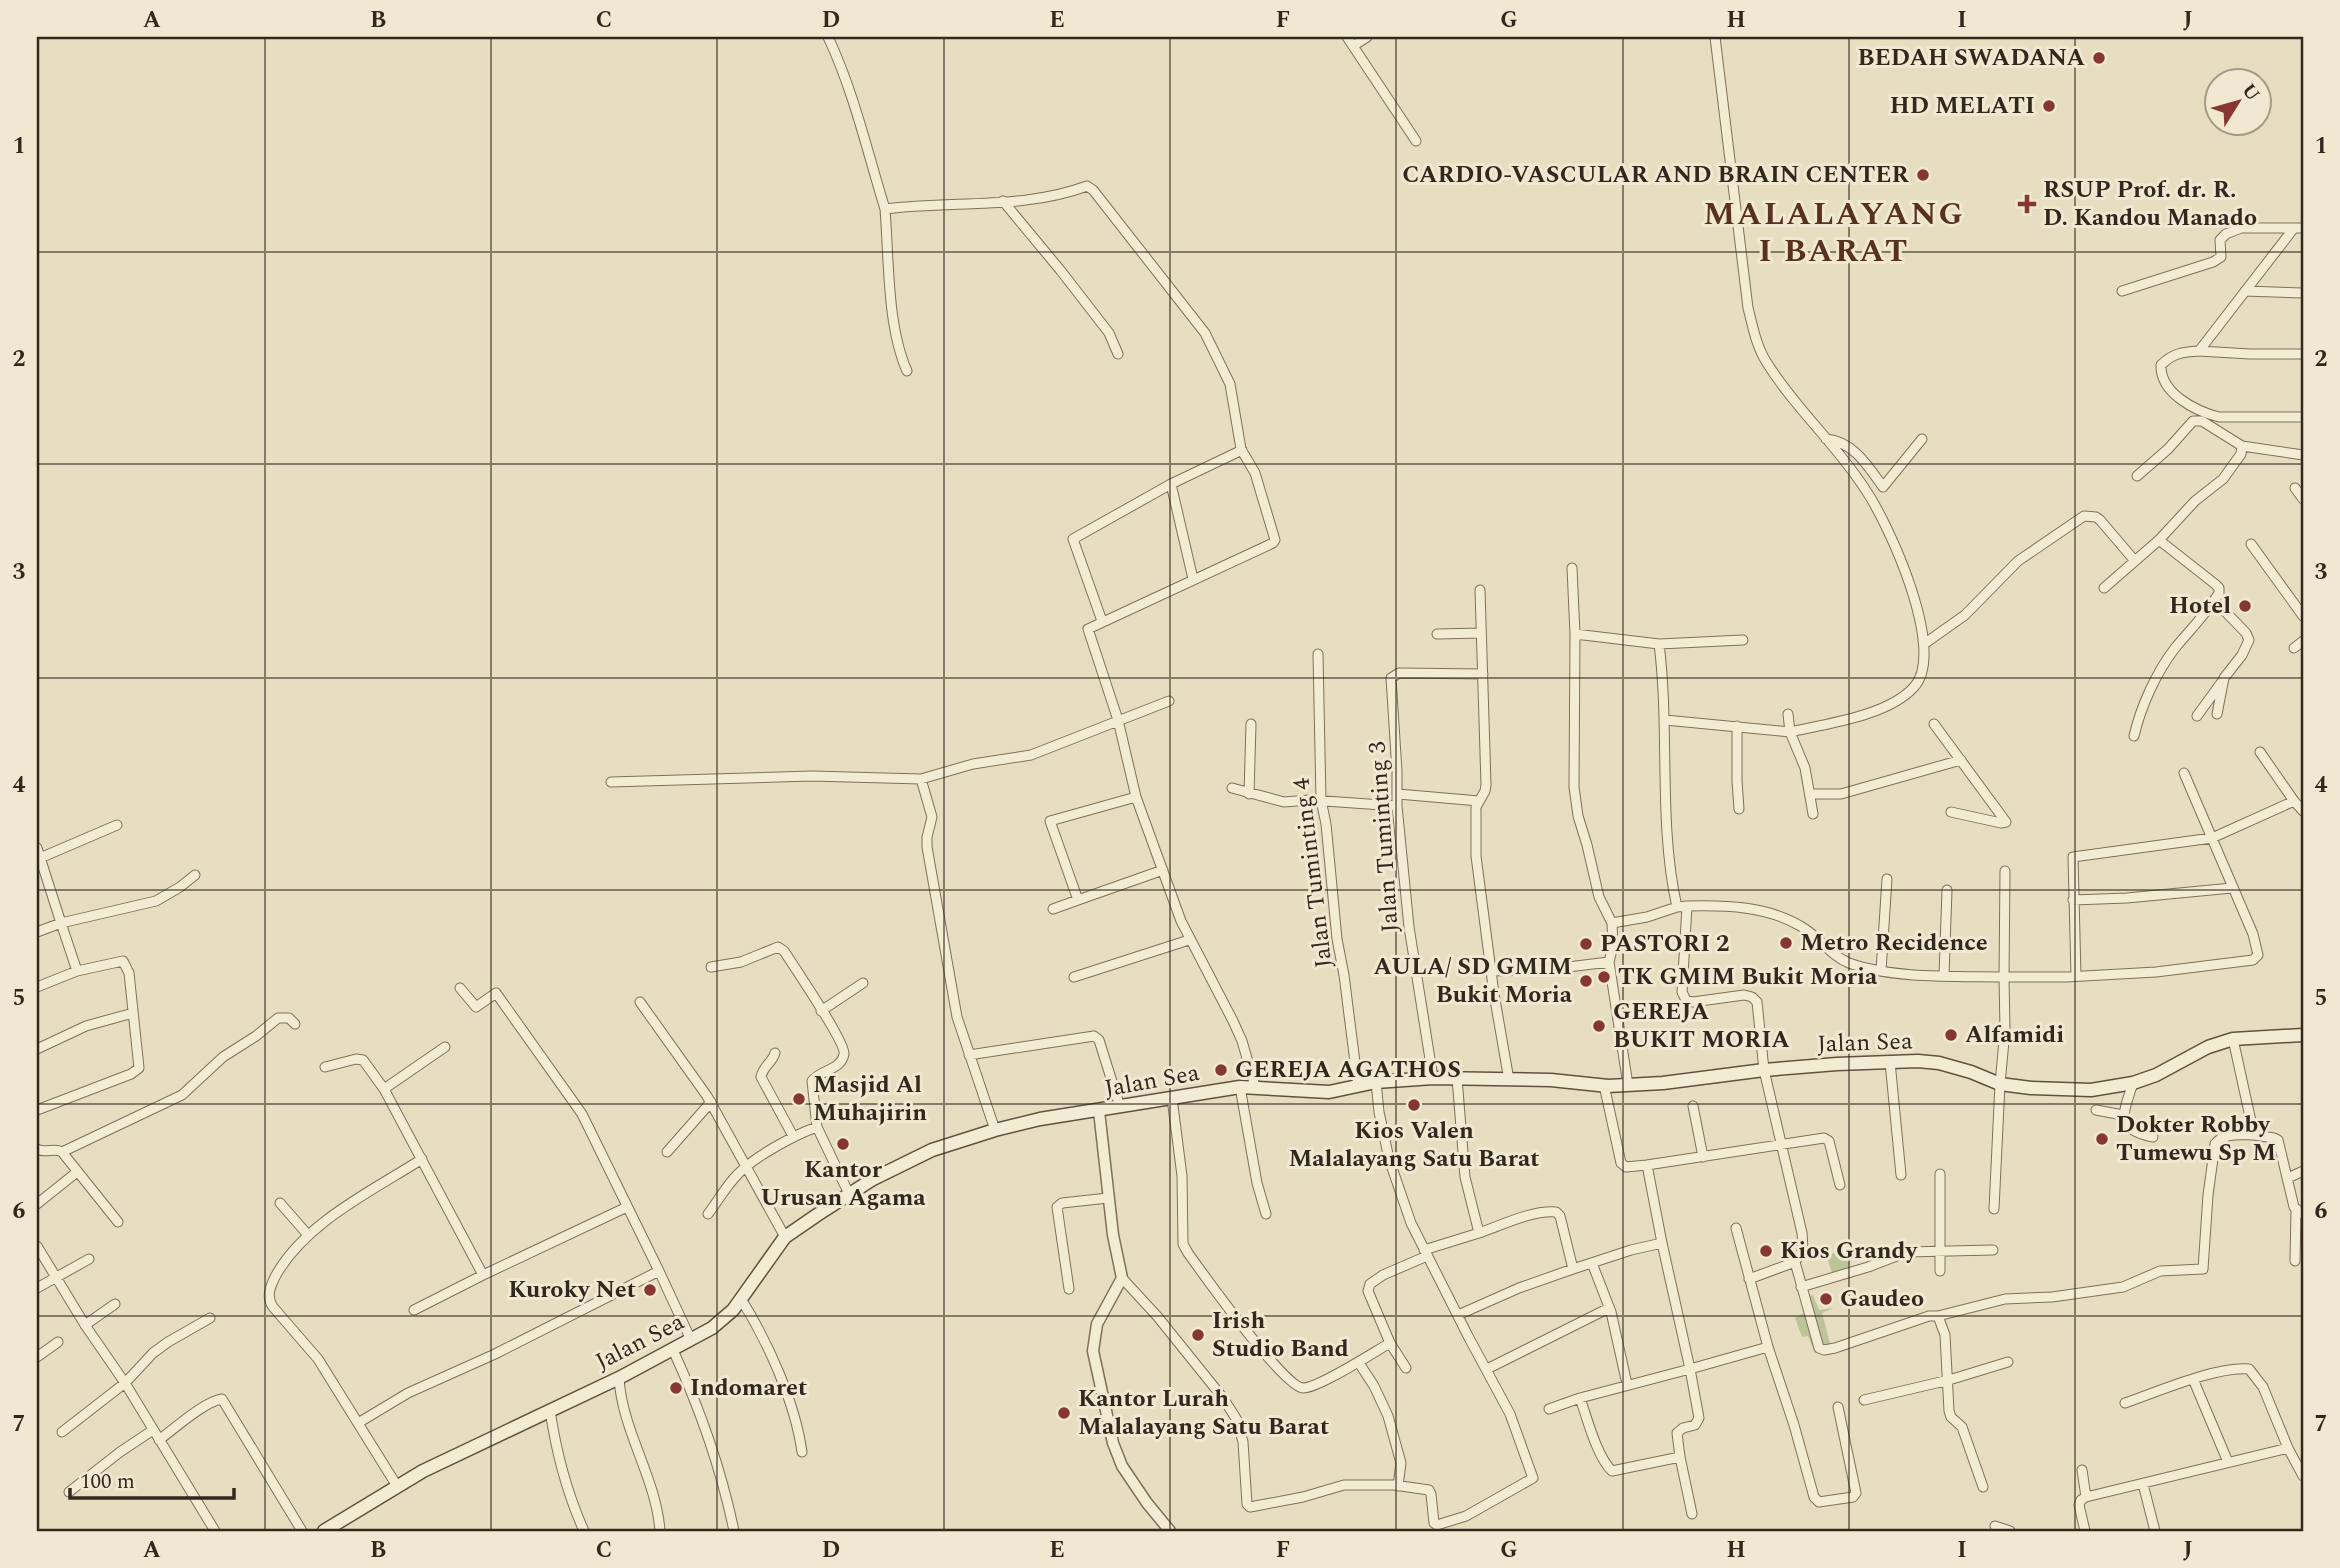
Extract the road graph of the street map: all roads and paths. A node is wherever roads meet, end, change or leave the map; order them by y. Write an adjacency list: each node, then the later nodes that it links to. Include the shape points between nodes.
1 (828, 37): 8 (street, via 859,116)
2 (1347, 37): 5 (street)
3 (1367, 37): 5 (street)
4 (1715, 37): 18 (street, via 1754,330 1766,362)
5 (1353, 46): 6 (street)
6 (1416, 141)
7 (1003, 201): 8 (street); 14 (street, via 1109,333); 21 (street, via 1035,200 1087,186 1093,190 1205,333 1230,384)
8 (885, 209): 16 (street, via 894,324)
9 (2299, 228): 10 (street, via 2241,228 2220,240 2221,257 2213,262); 11 (street)
10 (2122, 291)
11 (2245, 291): 12 (street); 13 (street)
12 (2303, 293)
13 (2199, 351): 15 (street); 17 (street, via 2176,354 2161,365 2161,374 2177,396 2219,417)
14 (1118, 354)
15 (2303, 354)
16 (907, 371)
17 (2303, 417)
18 (1826, 439): 19 (street, via 1841,440 1855,451 1883,487); 43 (street, via 1867,490 1882,520 1913,594)
19 (1922, 439)
20 (2242, 446): 22 (street); 23 (street, via 2203,421 2193,421); 27 (street, via 2223,479)
21 (1242, 450): 24 (street); 31 (street, via 1255,473 1275,540)
22 (2303, 455)
23 (2137, 476)
24 (1171, 484): 31 (street); 36 (street, via 1073,539)
25 (2295, 488): 26 (street)
26 (2303, 499)
27 (2159, 540): 29 (street); 34 (street, via 2219,588)
28 (2251, 544): 35 (street)
29 (2135, 561): 32 (street); 43 (street, via 2100,520 2084,516 2021,559 1965,615)
30 (1572, 568): 39 (street)
31 (1193, 579): 36 (street)
32 (2104, 588)
33 (1480, 590): 37 (street)
34 (2214, 600): 47 (street, via 2249,640); 58 (street, via 2160,671 2141,709)
35 (2303, 616)
36 (1102, 621): 52 (street, via 1088,629)
37 (1481, 632): 38 (street); 46 (street)
38 (1437, 634)
39 (1575, 634): 42 (street); 92 (street, via 1574,787 1601,902)
40 (1743, 640): 42 (street)
41 (2303, 641): 44 (street)
42 (1660, 644): 53 (street)
43 (1924, 644): 57 (street, via 1921,676 1903,696 1873,711)
44 (2294, 648)
45 (1318, 654): 69 (street, Jalan Tuminting 4)
46 (1483, 674): 66 (street, Jalan Tuminting 3, via 1392,676); 70 (street, via 1486,785)
47 (2224, 678): 50 (street); 51 (street)
48 (1169, 701): 52 (street)
49 (1788, 714): 57 (street)
50 (2217, 714)
51 (2197, 716)
52 (1118, 720): 62 (street, via 1031,755 973,764); 68 (street)
53 (1665, 720): 56 (street); 89 (street, via 1670,870)
54 (1251, 724): 65 (street)
55 (1934, 724): 60 (street)
56 (1737, 726): 57 (street); 73 (street)
57 (1790, 732): 67 (street)
58 (2134, 736)
59 (2260, 752): 71 (street)
60 (1961, 760): 67 (street, via 1841,794); 75 (street, via 2006,822)
61 (2184, 773): 78 (street)
62 (921, 779): 63 (street, via 812,776); 116 (street, via 932,817 927,847 933,890 957,1017)
63 (611, 782)
64 (1232, 788): 65 (street)
65 (1249, 794): 69 (street, via 1284,802)
66 (1398, 794): 70 (street); 72 (street, Jalan Tuminting 3)
67 (1810, 794): 76 (street)
68 (1136, 797): 81 (street); 87 (street, via 1050,821)
69 (1321, 800): 72 (street); 128 (street, Jalan Tuminting 4)
70 (1479, 801): 98 (street, via 1476,856)
71 (2294, 801): 74 (street); 78 (street)
72 (1397, 806): 120 (street, Jalan Tuminting 3, via 1410,937)
73 (1739, 809)
74 (2303, 811)
75 (1951, 813)
76 (1813, 814)
77 (117, 825): 80 (street)
78 (2212, 838): 85 (street); 88 (street, via 2073,857)
79 (37, 848): 80 (street)
80 (40, 858): 91 (street)
81 (1163, 870): 87 (street); 94 (street)
82 (2005, 871): 103 (street)
83 (195, 876): 91 (street, via 156,901)
84 (1887, 879): 99 (street)
85 (2232, 888): 88 (street); 101 (street, via 2258,950 2253,960 2156,972)
86 (1947, 890): 100 (street)
87 (1077, 900): 90 (street)
88 (2073, 900): 101 (street)
89 (1682, 907): 92 (street); 99 (street, via 1752,909 1790,921 1842,960); 119 (street, via 1684,997 1693,1002 1752,996 1760,1017)
90 (1053, 909)
91 (61, 923): 93 (street); 97 (street)
92 (1612, 923): 95 (street)
93 (37, 932)
94 (1189, 940): 102 (street); 127 (street, via 1242,1041)
95 (1609, 962): 98 (street); 126 (street)
96 (711, 967): 108 (street, via 741,962 778,947)
97 (77, 971): 105 (street); 109 (street, via 123,961 129,973)
98 (1491, 971): 122 (street)
99 (1881, 971): 100 (street)
100 (1944, 975): 103 (street)
101 (2076, 975): 103 (street)
102 (1074, 977)
103 (2004, 977): 125 (street)
104 (863, 983): 108 (street)
105 (37, 987)
106 (460, 988): 163 (street, via 476,1007 496,993 582,1114)
107 (640, 1002): 133 (street)
108 (821, 1011): 140 (street, via 844,1055 811,1081)
109 (133, 1013): 114 (street, via 86,1026); 136 (street, via 137,1071)
110 (295, 1024): 147 (street, via 289,1018 278,1018 216,1062 182,1095)
111 (2303, 1035): 112 (main road, Jalan Sea)
112 (2234, 1039): 124 (main road, Jalan Sea); 142 (street)
113 (445, 1047): 131 (street)
114 (37, 1049)
115 (775, 1053): 143 (street, via 761,1077)
116 (969, 1055): 135 (street, via 1094,1036); 141 (street)
117 (1891, 1062): 119 (main road, Jalan Sea); 125 (main road, Jalan Sea, via 1939,1063); 156 (street)
118 (326, 1067): 131 (street, via 363,1060)
119 (1764, 1070): 126 (main road, Jalan Sea); 145 (street)
120 (1433, 1078): 121 (main road, Jalan Sea); 123 (main road, Jalan Sea)
121 (1457, 1078): 122 (main road, Jalan Sea); 170 (street, via 1465,1177)
122 (1510, 1080): 129 (main road, Jalan Sea)
123 (1376, 1082): 128 (main road, Jalan Sea); 177 (street, via 1389,1159)
124 (2133, 1083): 125 (main road, Jalan Sea, via 2091,1090); 139 (street)
125 (2000, 1084): 164 (street)
126 (1628, 1085): 129 (main road, Jalan Sea)
127 (1255, 1086): 128 (main road, Jalan Sea, via 1329,1091); 130 (main road, Jalan Sea)
128 (1358, 1086)
129 (1604, 1086): 151 (street, via 1621,1163 1626,1167)
130 (1240, 1087): 132 (main road, Jalan Sea); 167 (street)
131 (384, 1089): 150 (street)
132 (1172, 1098): 135 (main road, Jalan Sea); 207 (street, via 1182,1176 1183,1244 1188,1253 1268,1357 1299,1388)
133 (711, 1102): 148 (street); 152 (street)
134 (1693, 1106): 149 (street)
135 (1120, 1107): 138 (main road, Jalan Sea)
136 (37, 1110)
137 (2096, 1110): 139 (street)
138 (1098, 1111): 141 (main road, Jalan Sea); 160 (street)
139 (2123, 1115): 144 (street, via 2130,1129)
140 (817, 1127): 143 (street); 159 (street)
141 (995, 1130): 159 (main road, Jalan Sea, via 932,1150)
142 (2254, 1135): 157 (street, via 2278,1140); 197 (street, via 2226,1136 2215,1144 2203,1269 2160,1271 2123,1287 2005,1299)
143 (793, 1136): 152 (street)
144 (2153, 1138)
145 (1782, 1143): 149 (street); 158 (street, via 1828,1139); 180 (street, via 1803,1244)
146 (37, 1149): 147 (street)
147 (62, 1152): 154 (street)
148 (667, 1152)
149 (1703, 1157): 151 (street)
150 (422, 1159): 171 (street); 185 (street)
151 (1647, 1165): 173 (street)
152 (745, 1167): 166 (street); 172 (street)
153 (2303, 1171): 157 (street)
154 (77, 1172): 162 (street); 168 (street)
155 (1940, 1174): 176 (street)
156 (1901, 1175)
157 (2288, 1178): 165 (street)
158 (1840, 1185)
159 (849, 1194): 172 (main road, Jalan Sea)
160 (1108, 1198): 187 (street); 191 (street, via 1057,1206)
161 (280, 1203): 171 (street)
162 (37, 1204)
163 (627, 1207): 183 (street); 185 (street)
164 (1994, 1209)
165 (2300, 1213): 179 (street)
166 (708, 1214)
167 (1266, 1214)
168 (118, 1222)
169 (1737, 1228): 188 (street)
170 (1479, 1233): 177 (street); 182 (street, via 1556,1212)
171 (308, 1235): 222 (street, via 279,1270 269,1301 318,1359)
172 (785, 1237): 192 (main road, Jalan Sea)
173 (1662, 1243): 181 (street); 210 (street)
174 (37, 1246): 186 (street)
175 (1993, 1250): 176 (street)
176 (1940, 1252): 184 (street); 189 (street, via 1907,1252)
177 (1425, 1253): 196 (street); 202 (street, via 1370,1284 1368,1291)
178 (89, 1259): 186 (street)
179 (2295, 1261)
180 (1795, 1262): 188 (street); 189 (street)
181 (1592, 1263): 182 (street); 195 (street)
182 (1573, 1269): 196 (street)
183 (659, 1271): 200 (street); 222 (street, via 408,1393)
184 (1940, 1271)
185 (483, 1275): 194 (street)
186 (56, 1278): 190 (street); 199 (street)
187 (1122, 1278): 234 (street, via 1216,1388 1237,1420 1248,1506 1344,1485); 246 (street, via 1097,1324 1093,1351 1122,1466)
188 (1749, 1279): 203 (street)
189 (1801, 1287): 197 (street, via 1819,1348 1824,1350)
190 (37, 1288)
191 (1069, 1289)
192 (741, 1299): 200 (main road, Jalan Sea, via 712,1328); 227 (street, via 789,1399)
193 (115, 1304): 199 (street)
194 (414, 1310)
195 (1611, 1312): 209 (street, via 1605,1310); 215 (street)
196 (1458, 1315): 209 (street)
197 (1938, 1316): 213 (street, via 1945,1335)
198 (210, 1318): 214 (street, via 161,1347)
199 (85, 1325): 214 (street)
200 (691, 1340): 204 (main road, Jalan Sea)
201 (58, 1342): 205 (street)
202 (1390, 1343): 207 (street); 208 (street)
203 (1768, 1347): 210 (street); 219 (street, via 1819,1502 1856,1493)
204 (673, 1350): 211 (main road, Jalan Sea); 245 (street, via 719,1467)
205 (37, 1357)
206 (2008, 1362): 213 (street)
207 (1359, 1363): 234 (street, via 1388,1416 1401,1464)
208 (1406, 1368)
209 (1487, 1369): 234 (street, via 1511,1416 1533,1478 1466,1516 1437,1525 1429,1490)
210 (1690, 1369): 215 (street); 228 (street, via 1699,1418 1695,1425 1677,1433)
211 (619, 1378): 221 (main road, Jalan Sea); 244 (street)
212 (2193, 1379): 218 (street); 226 (street, via 2244,1369 2254,1373); 229 (street)
213 (1949, 1380): 217 (street); 235 (street, via 1951,1417 1962,1427)
214 (125, 1383): 223 (street); 224 (street)
215 (1627, 1384): 216 (street)
216 (1580, 1398): 220 (street); 228 (street, via 1612,1471)
217 (1864, 1400)
218 (2124, 1403)
219 (1838, 1407)
220 (1549, 1409)
221 (550, 1410): 233 (main road, Jalan Sea); 243 (street)
222 (358, 1423): 233 (street)
223 (153, 1430): 225 (street); 236 (street)
224 (62, 1432)
225 (159, 1440): 240 (street); 241 (street, via 222,1399)
226 (2288, 1448): 229 (street); 231 (street)
227 (802, 1452)
228 (1680, 1457): 238 (street)
229 (2228, 1462): 232 (street)
230 (2082, 1470): 237 (street)
231 (2303, 1476)
232 (2143, 1484): 237 (street); 249 (street)
233 (397, 1486): 242 (main road, Jalan Sea)
234 (1398, 1486)
235 (1983, 1487)
236 (69, 1492)
237 (2086, 1497): 248 (street, via 2079,1502)
238 (1692, 1514)
239 (1995, 1526): 247 (street)
240 (215, 1531)
241 (302, 1531)
242 (324, 1531)
243 (584, 1531)
244 (660, 1531)
245 (734, 1531)
246 (1170, 1531)
247 (2010, 1531)
248 (2085, 1531)
249 (2155, 1531)

